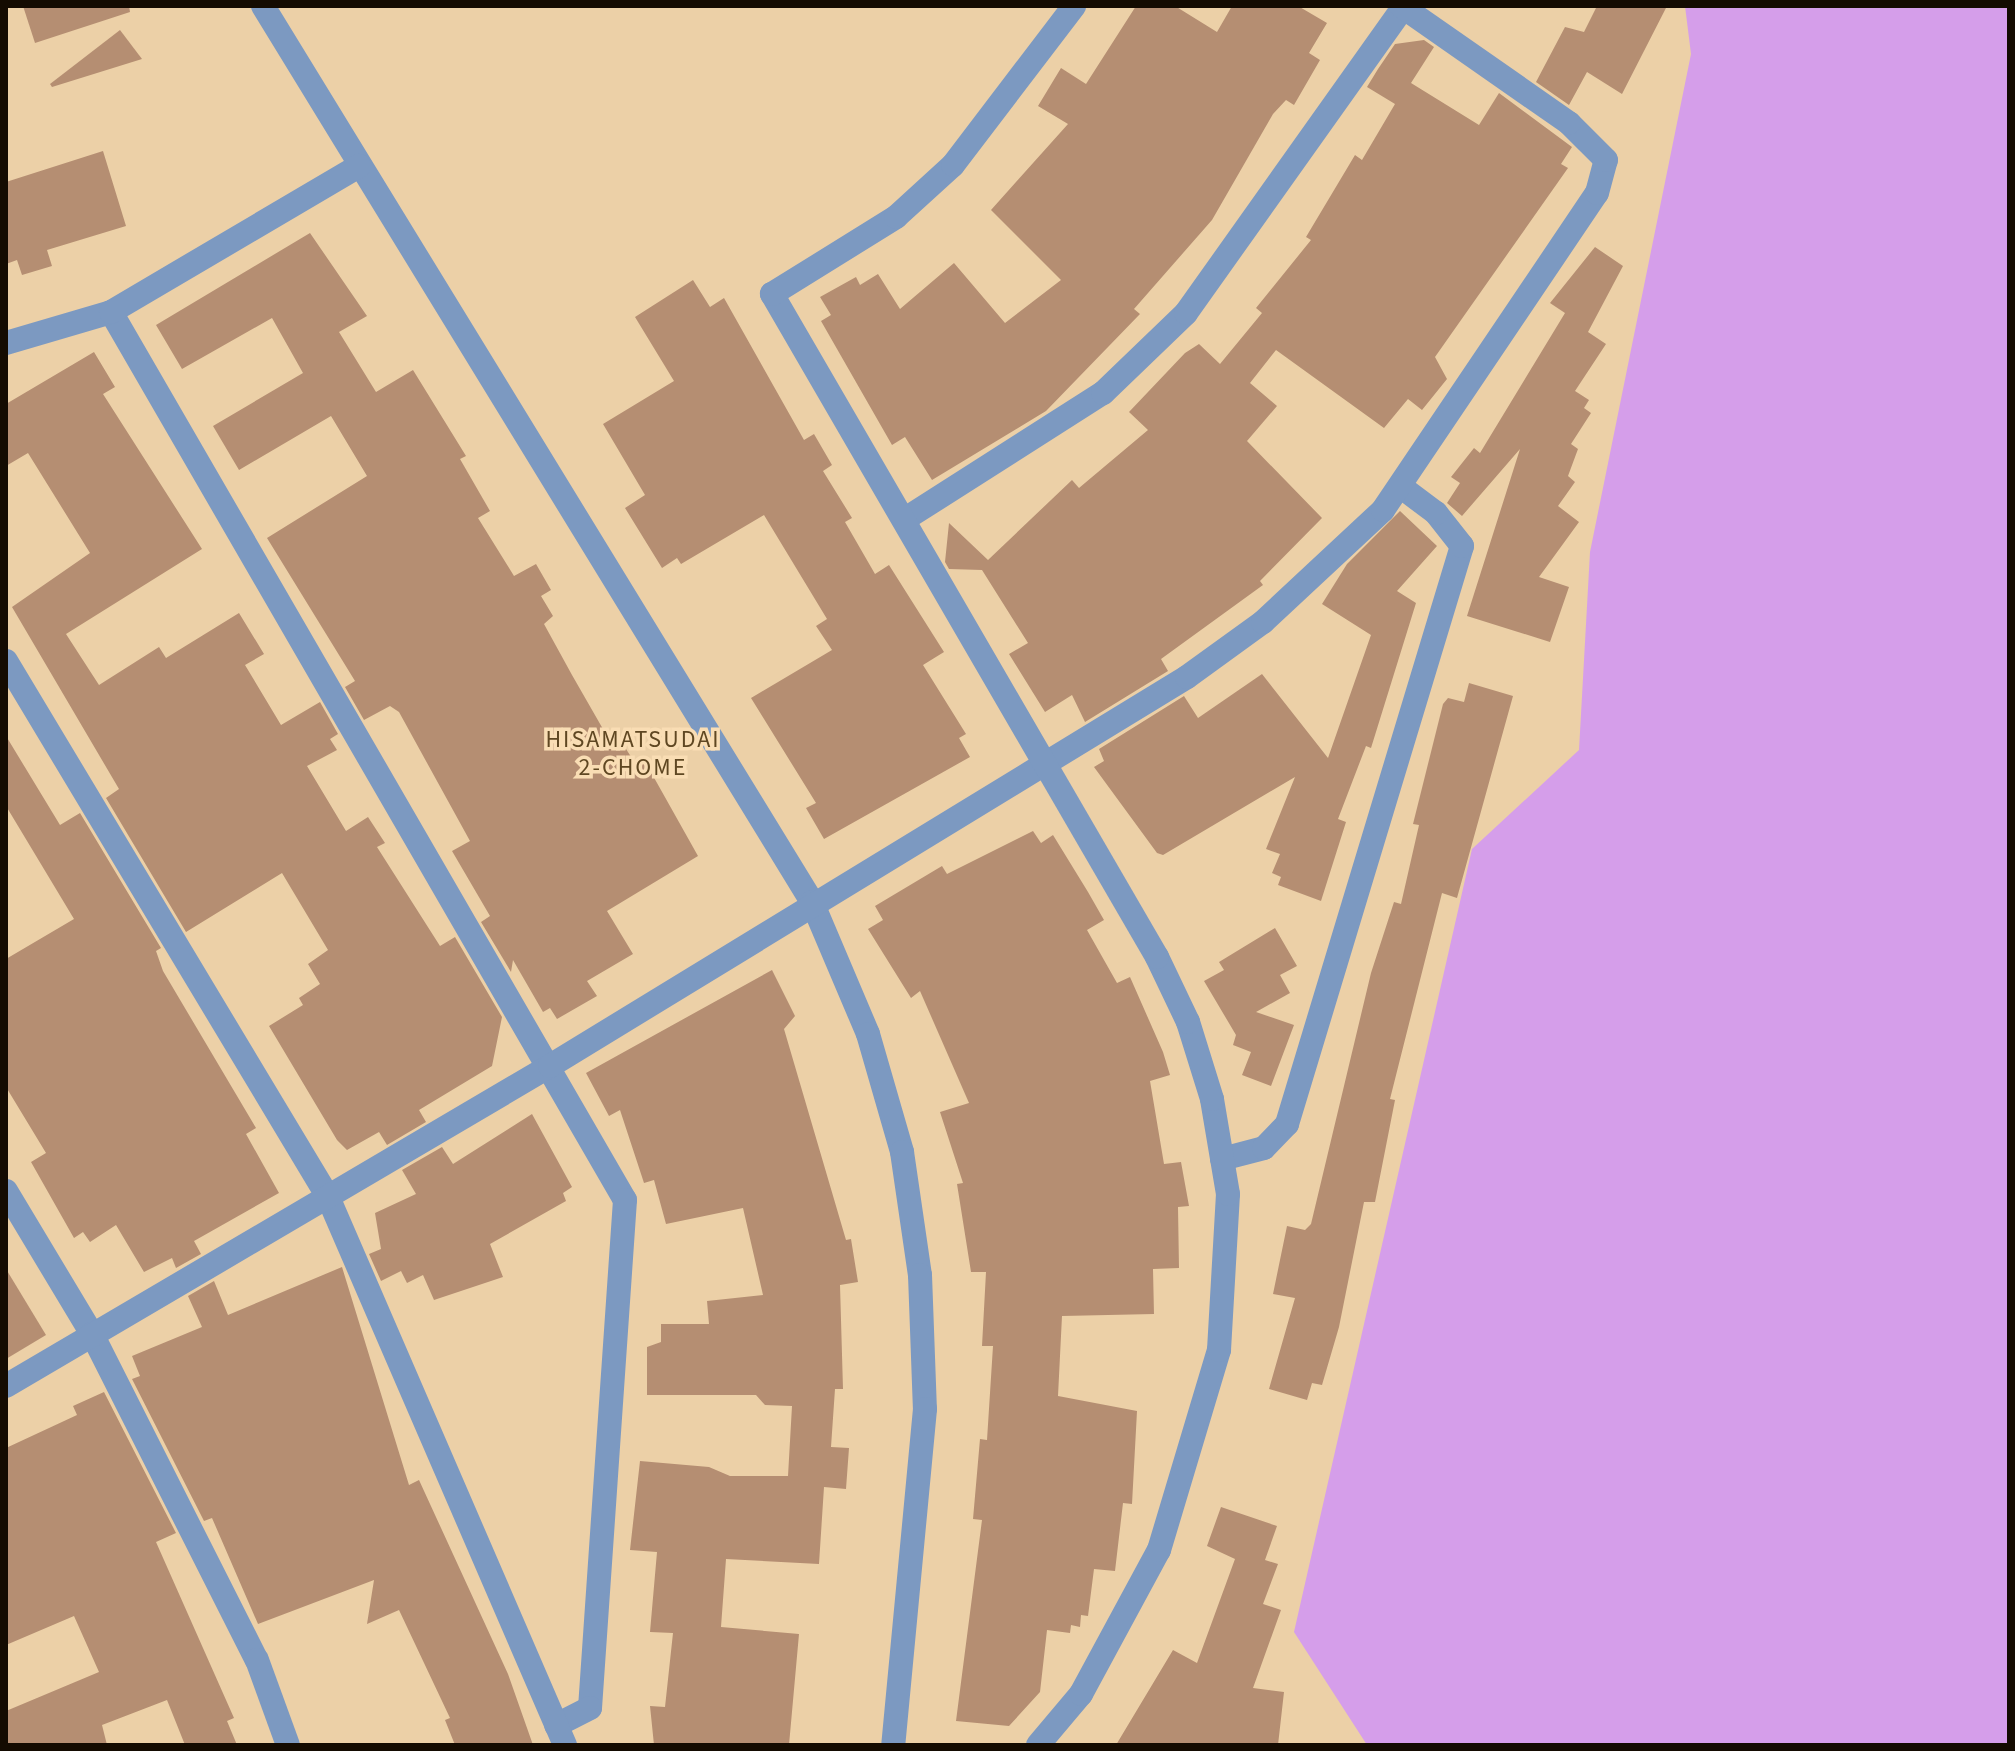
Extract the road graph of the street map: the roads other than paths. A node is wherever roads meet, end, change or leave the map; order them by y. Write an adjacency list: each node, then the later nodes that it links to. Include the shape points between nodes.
1 (263, 6): 4 (street)
2 (1074, 6): 8 (street, via 953,165 896,217 772,294)
3 (1402, 7): 7 (street, via 1548,107 1606,160 1597,193); 8 (street, via 1186,313 1103,393)
4 (359, 166): 5 (street); 11 (street)
5 (111, 312): 6 (street); 12 (street)
6 (6, 343)
7 (1400, 486): 10 (street, via 1383,510 1263,622 1187,677); 13 (street, via 1436,513 1462,546 1287,1124 1264,1148)
8 (905, 519): 10 (street)
9 (6, 661): 15 (street)
10 (1042, 761): 11 (street); 13 (street, via 1188,1022)
11 (812, 902): 12 (street); 20 (street, via 868,1034 902,1152 920,1275 925,1409)
12 (550, 1066): 15 (street); 18 (street, via 625,1200 590,1708)
13 (1222, 1159): 21 (street, via 1228,1194 1219,1350 1159,1550 1081,1694)
14 (6, 1191): 16 (street)
15 (328, 1197): 16 (street); 18 (street)
16 (92, 1334): 17 (street); 19 (street, via 257,1660)
17 (6, 1386)
18 (561, 1735)
19 (288, 1745)
20 (893, 1745)
21 (1038, 1745)

